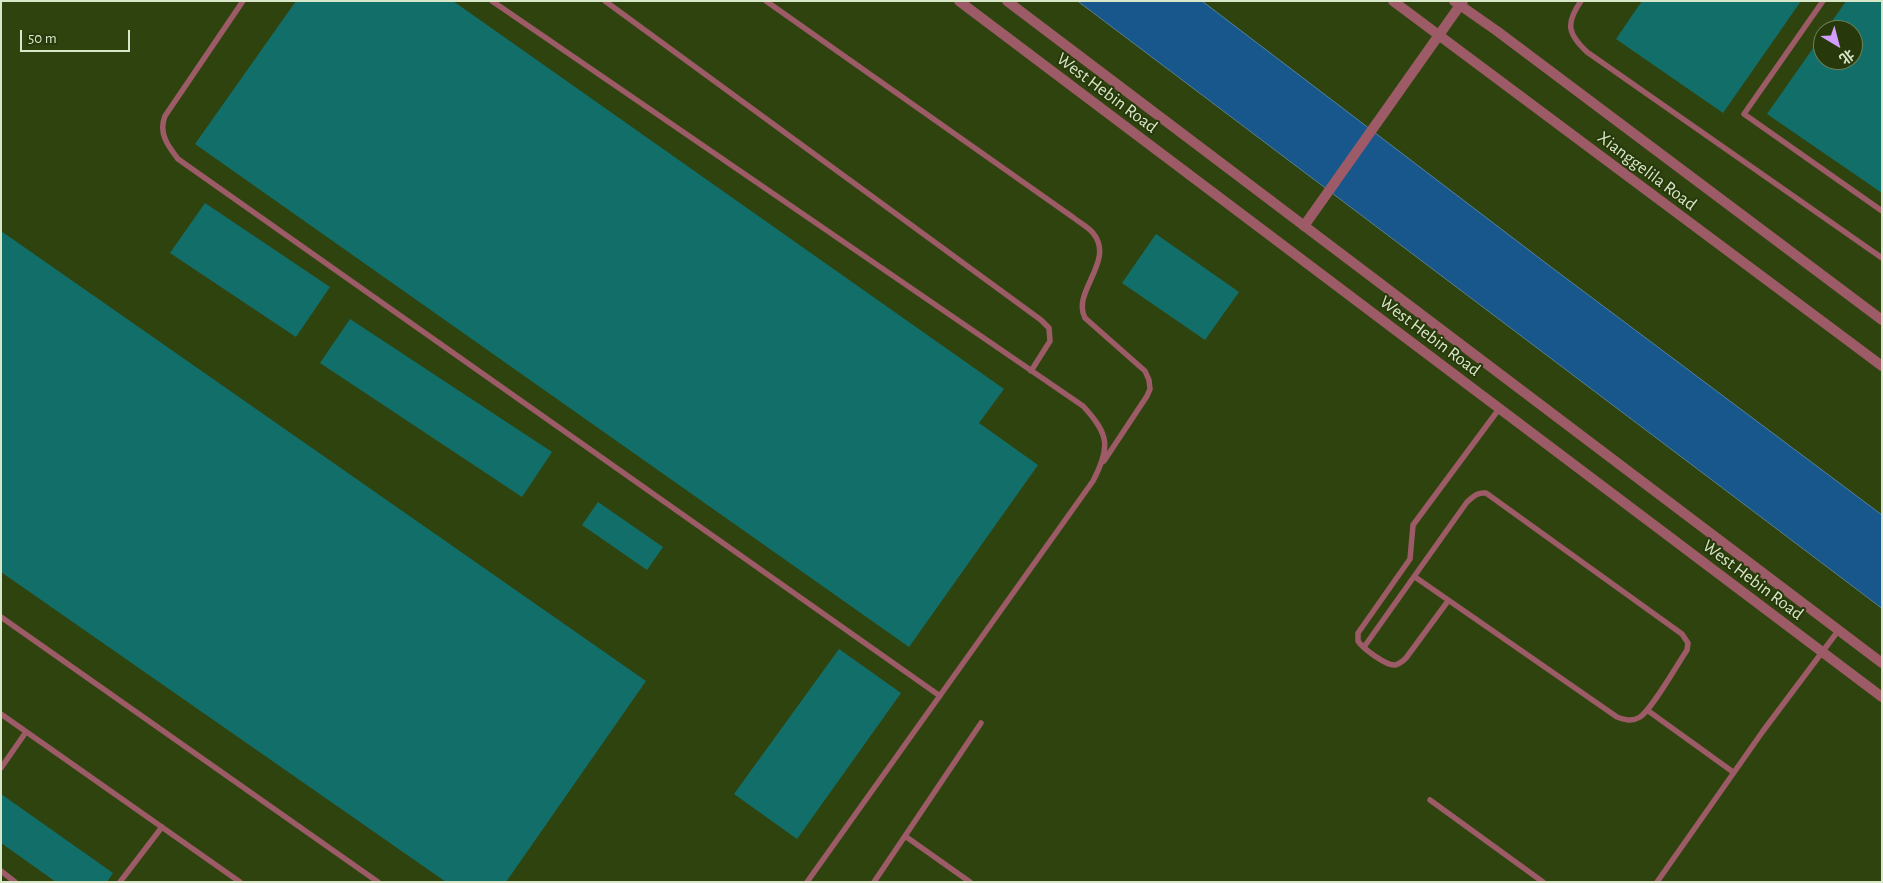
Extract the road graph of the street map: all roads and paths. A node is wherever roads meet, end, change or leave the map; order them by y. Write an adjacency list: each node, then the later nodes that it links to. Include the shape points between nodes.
1 (243, 1): 27 (lane, via 165,116 162,130 178,159)
2 (492, 1): 17 (lane)
3 (605, 1): 17 (lane, via 1041,320 1049,328 1050,341)
4 (766, 1): 19 (lane, via 1093,234 1099,258 1084,296 1082,312 1145,371 1150,388)
5 (959, 1): 18 (street, West Hebin Road)
6 (1007, 1): 13 (street)
7 (1393, 1): 11 (street, Xianggelila Road)
8 (1581, 1): 14 (lane, via 1570,24 1573,38 1586,52)
9 (1823, 1): 12 (lane, via 1744,114)
10 (1459, 3): 11 (street); 15 (street, Xianggelila Road)
11 (1439, 36): 13 (street); 16 (street, Xianggelila Road)
12 (1882, 211)
13 (1304, 226): 23 (street)
14 (1882, 258)
15 (1882, 320)
16 (1882, 366)
17 (1031, 371): 19 (lane, via 1083,406 1097,421 1104,434)
18 (1499, 409): 24 (lane, via 1413,525 1410,559 1358,633 1358,641); 25 (street, West Hebin Road)
19 (1103, 463): 27 (lane, via 1083,496)
20 (1415, 577): 21 (lane); 24 (lane); 29 (lane, via 1467,502 1481,492 1486,493 1685,638 1687,650)
21 (1448, 601): 24 (lane, via 1400,663 1388,664); 29 (lane, via 1617,717 1635,719)
22 (1, 617): 42 (lane)
23 (1838, 631): 25 (lane); 26 (street)
24 (1364, 647)
25 (1822, 652): 28 (street, West Hebin Road); 34 (lane)
26 (1882, 663)
27 (940, 696): 43 (lane)
28 (1882, 697)
29 (1647, 710): 34 (lane)
30 (1, 714): 32 (lane)
31 (982, 723): 37 (lane)
32 (26, 732): 33 (lane); 36 (lane)
33 (1, 768)
34 (1733, 772): 47 (lane)
35 (1430, 800): 46 (lane)
36 (162, 827): 40 (lane); 41 (lane)
37 (905, 836): 44 (lane); 45 (lane)
38 (1, 871): 39 (lane)
39 (15, 882)
40 (120, 882)
41 (240, 882)
42 (378, 882)
43 (807, 882)
44 (874, 882)
45 (970, 882)
46 (1543, 882)
47 (1657, 882)

